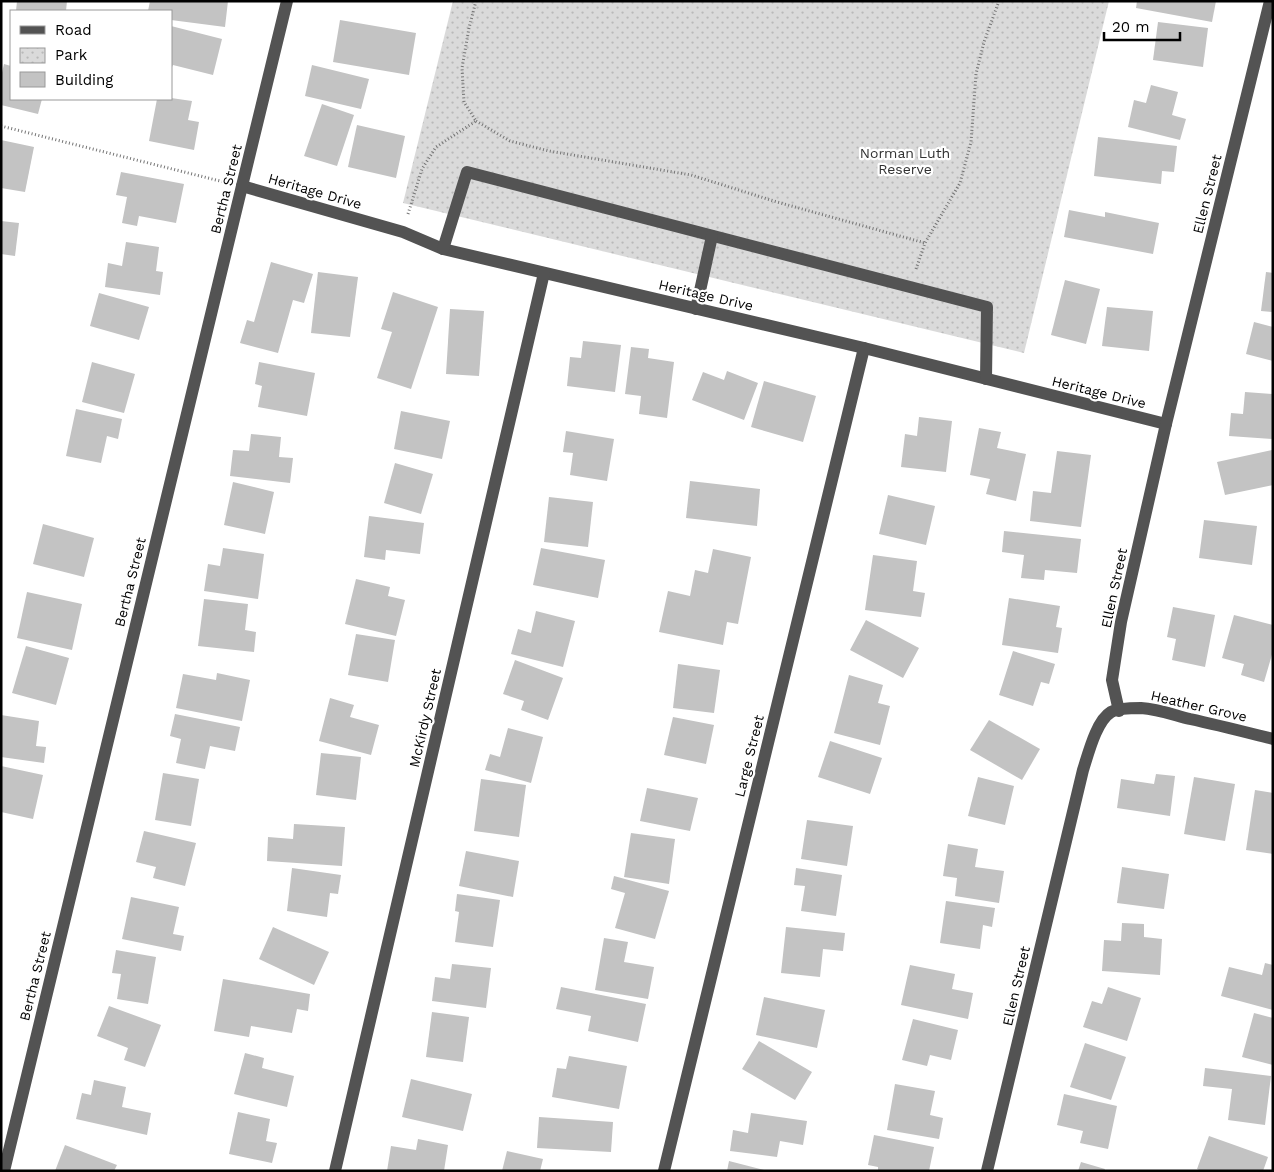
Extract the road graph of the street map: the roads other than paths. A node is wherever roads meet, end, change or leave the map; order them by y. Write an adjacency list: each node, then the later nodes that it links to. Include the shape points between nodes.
1 (287, 1): 3 (street, Bertha Street)
2 (1270, 1): 10 (street, Ellen Street)
3 (242, 186): 5 (street, Heritage Drive, via 403,232); 13 (street, Bertha Street)
4 (712, 236): 5 (street, via 467,172); 7 (street); 9 (street, via 987,307)
5 (443, 249): 6 (street, Heritage Drive)
6 (544, 273): 7 (street, Heritage Drive); 14 (street, McKirdy Street)
7 (696, 308): 8 (street, Heritage Drive)
8 (864, 348): 9 (street, Heritage Drive); 15 (street, Large Street)
9 (986, 379): 10 (street, Heritage Drive)
10 (1166, 424): 11 (street, Ellen Street, via 1121,622 1112,680)
11 (1119, 710): 12 (street, Heather Grove, via 1149,709); 16 (street, Ellen Street, via 1105,718 1098,728 1083,770)
12 (1273, 739)
13 (4, 1171)
14 (335, 1171)
15 (664, 1171)
16 (987, 1171)

